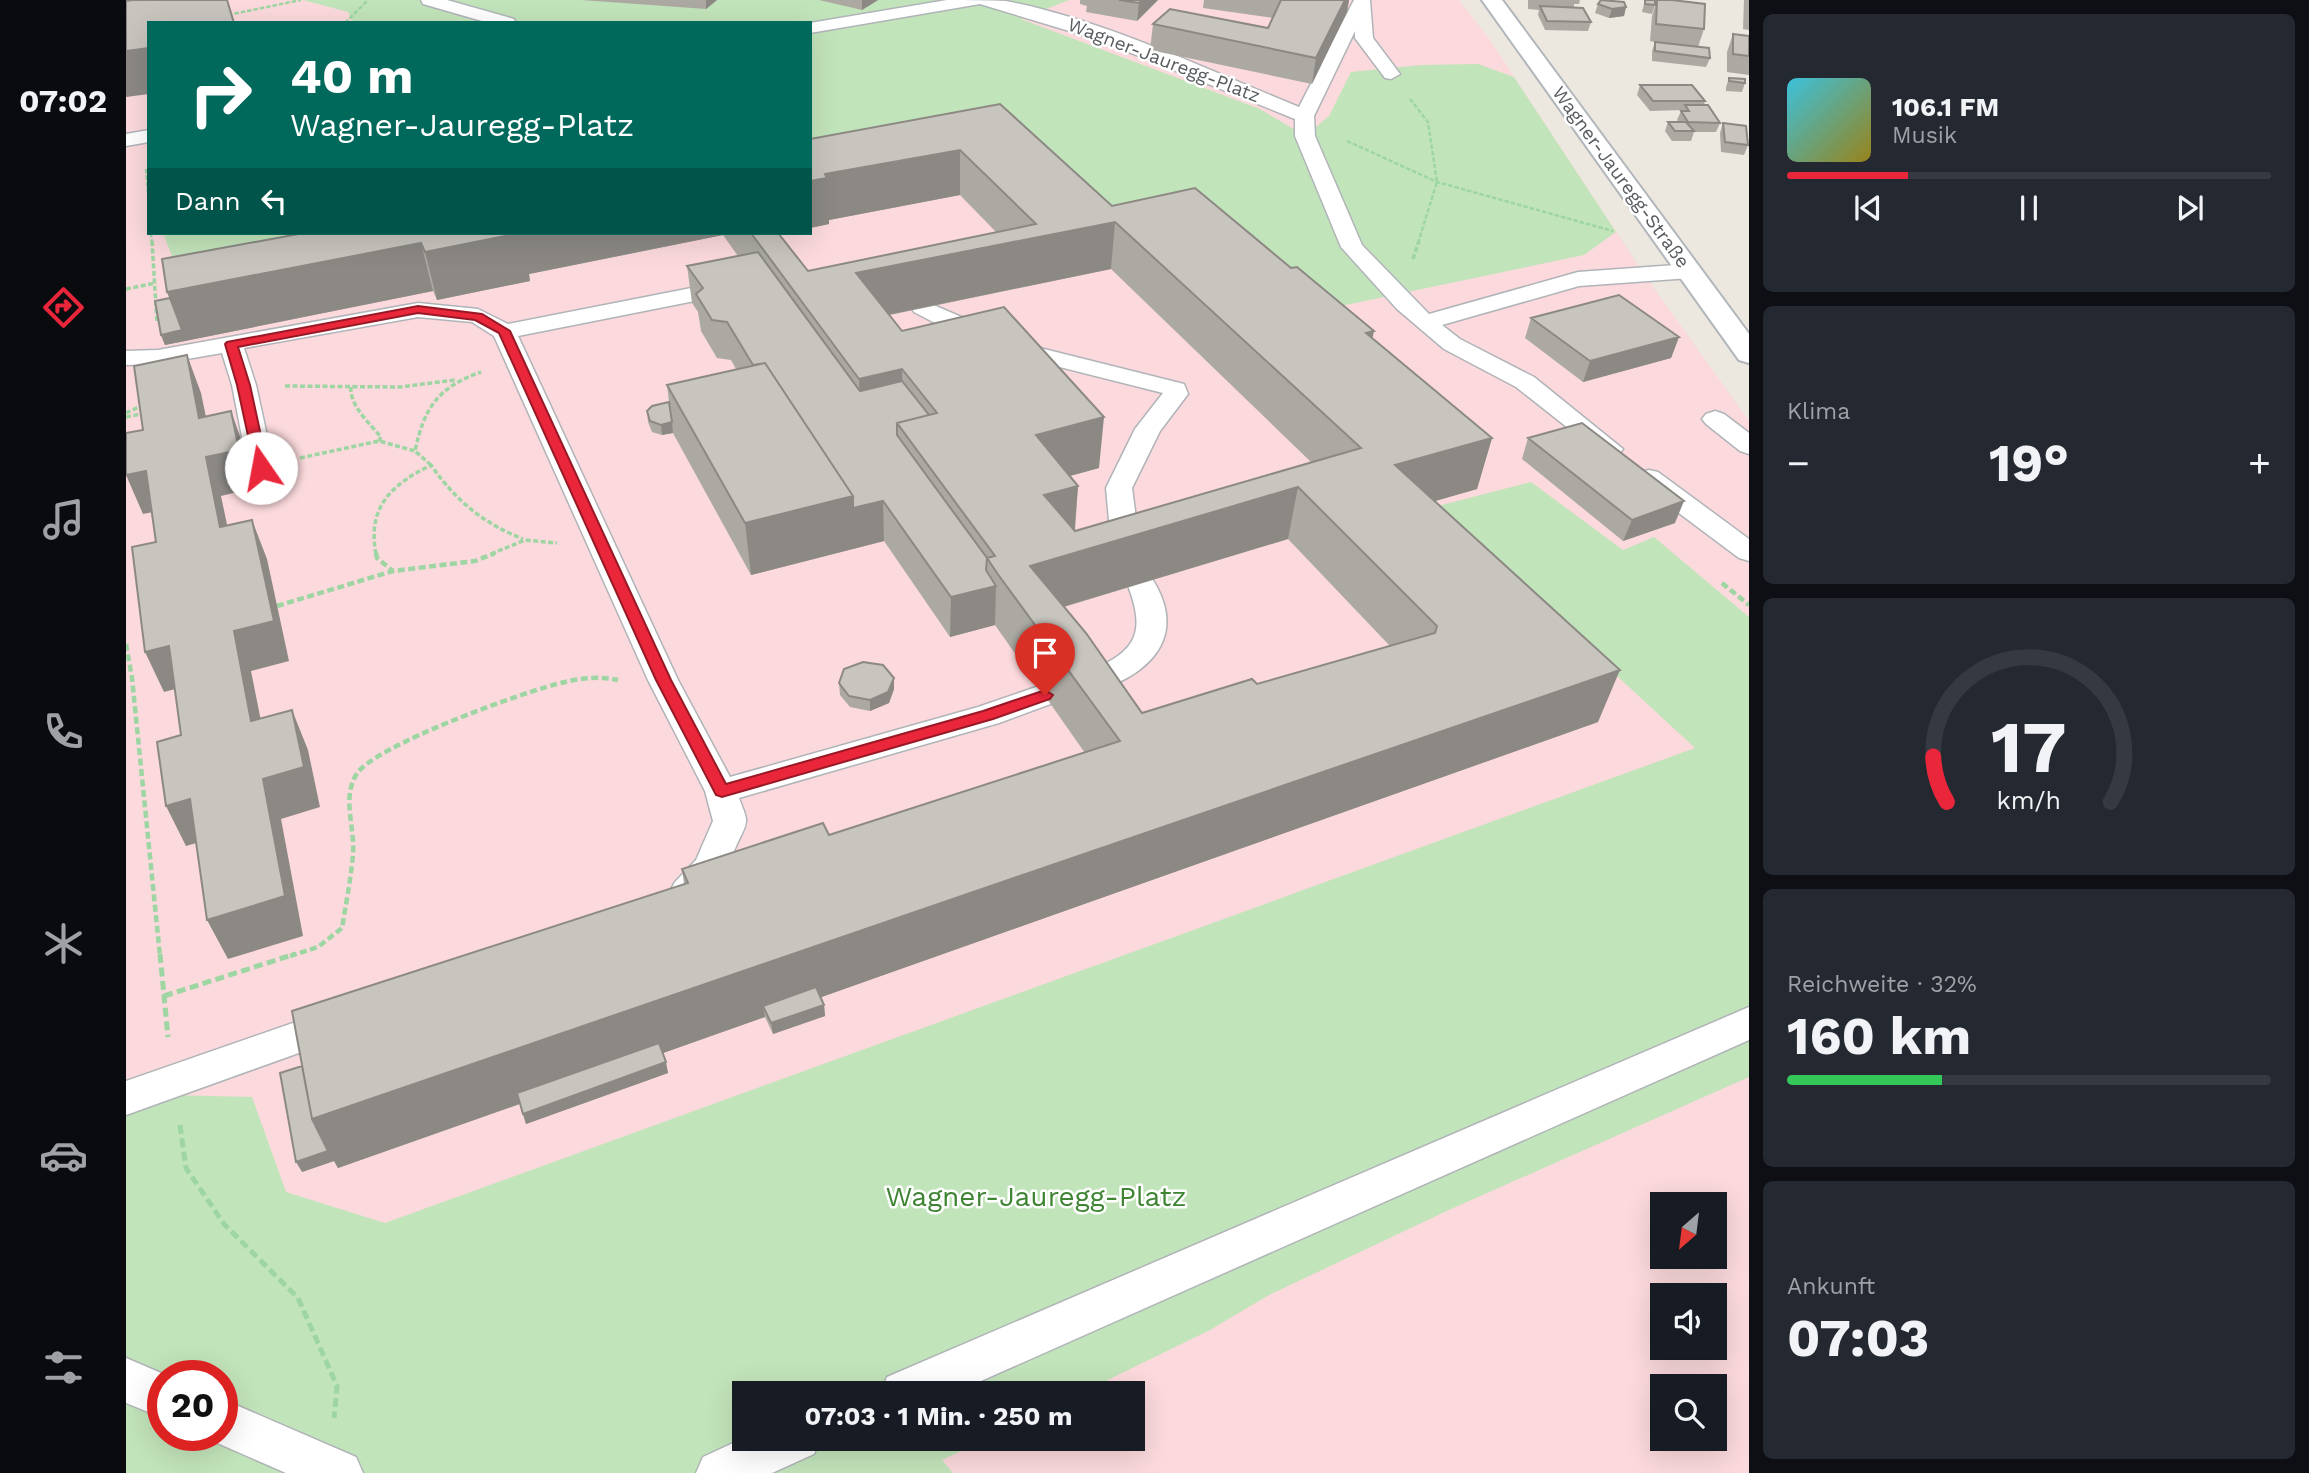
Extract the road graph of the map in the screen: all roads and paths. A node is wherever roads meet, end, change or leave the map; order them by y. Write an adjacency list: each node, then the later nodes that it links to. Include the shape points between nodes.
1 (301, 0): 7 (path)
2 (368, 0): 8 (path)
3 (429, 0): 9 (lane)
4 (980, 0): 10 (lane, Wagner-Jauregg-Platz); 12 (lane, Wagner-Jauregg-Platz, via 1084,27)
5 (1362, 0): 11 (lane, via 1364,38); 12 (lane)
6 (1492, 0): 16 (main road, Wagner-Jauregg-Straße)
7 (223, 16)
8 (347, 21)
9 (501, 21)
10 (812, 27)
11 (1391, 74): 13 (path, via 1429,122)
12 (1304, 116): 13 (path, via 1332,134); 21 (lane, via 1305,136 1352,247)
13 (1437, 182): 15 (path, via 1616,232); 21 (path, via 1408,276)
14 (151, 235): 18 (path)
15 (1613, 242)
16 (1690, 271): 22 (lane, via 1578,279); 25 (main road, Wagner-Jauregg-Straße)
17 (757, 282): 23 (lane)
18 (156, 284): 19 (path); 26 (path)
19 (126, 289)
20 (911, 299): 48 (lane, via 960,327 1016,349 1175,389 1176,394 1148,429 1119,488 1125,541 1155,617 1147,643 1130,665)
21 (1405, 303): 22 (lane)
22 (1425, 322): 43 (lane, via 1452,344 1525,382)
23 (504, 331): 24 (lane, via 478,316 418,310); 28 (lane)
24 (231, 344): 26 (lane); 30 (lane)
25 (1749, 354)
26 (158, 357): 27 (lane)
27 (126, 358)
28 (517, 361): 29 (path); 42 (lane)
29 (455, 380): 31 (path); 38 (path, via 429,409)
30 (244, 385): 31 (path); 40 (lane)
31 (351, 387): 36 (path, via 351,398 381,437)
32 (149, 402): 34 (path)
33 (150, 412): 34 (path)
34 (126, 415)
35 (1715, 419): 37 (lane)
36 (379, 441): 38 (path); 40 (path)
37 (1749, 446)
38 (415, 451): 39 (path)
39 (431, 465): 41 (path, via 451,495 477,518); 44 (path, via 390,495 373,521 377,558)
40 (261, 468)
41 (524, 540): 42 (path); 44 (path, via 475,561)
42 (599, 540): 47 (lane)
43 (1749, 552)
44 (393, 571): 45 (path)
45 (277, 606)
46 (126, 644): 52 (path)
47 (663, 680): 50 (lane); 52 (path, via 640,685 607,677 562,683 382,753 359,769 347,797 355,842 342,928 318,947)
48 (1082, 685)
49 (1045, 695): 50 (lane)
50 (722, 791): 51 (lane, via 730,821 710,868)
51 (669, 905)
52 (164, 996): 55 (path)
53 (365, 1014): 55 (lane)
54 (1749, 1023): 58 (lane)
55 (175, 1079): 56 (lane); 62 (path, via 187,1168 223,1224 298,1298 337,1386)
56 (126, 1098)
57 (126, 1380): 59 (lane)
58 (930, 1381)
59 (147, 1389)
60 (238, 1429): 62 (lane)
61 (769, 1451): 63 (lane)
62 (334, 1471)
63 (719, 1473)

